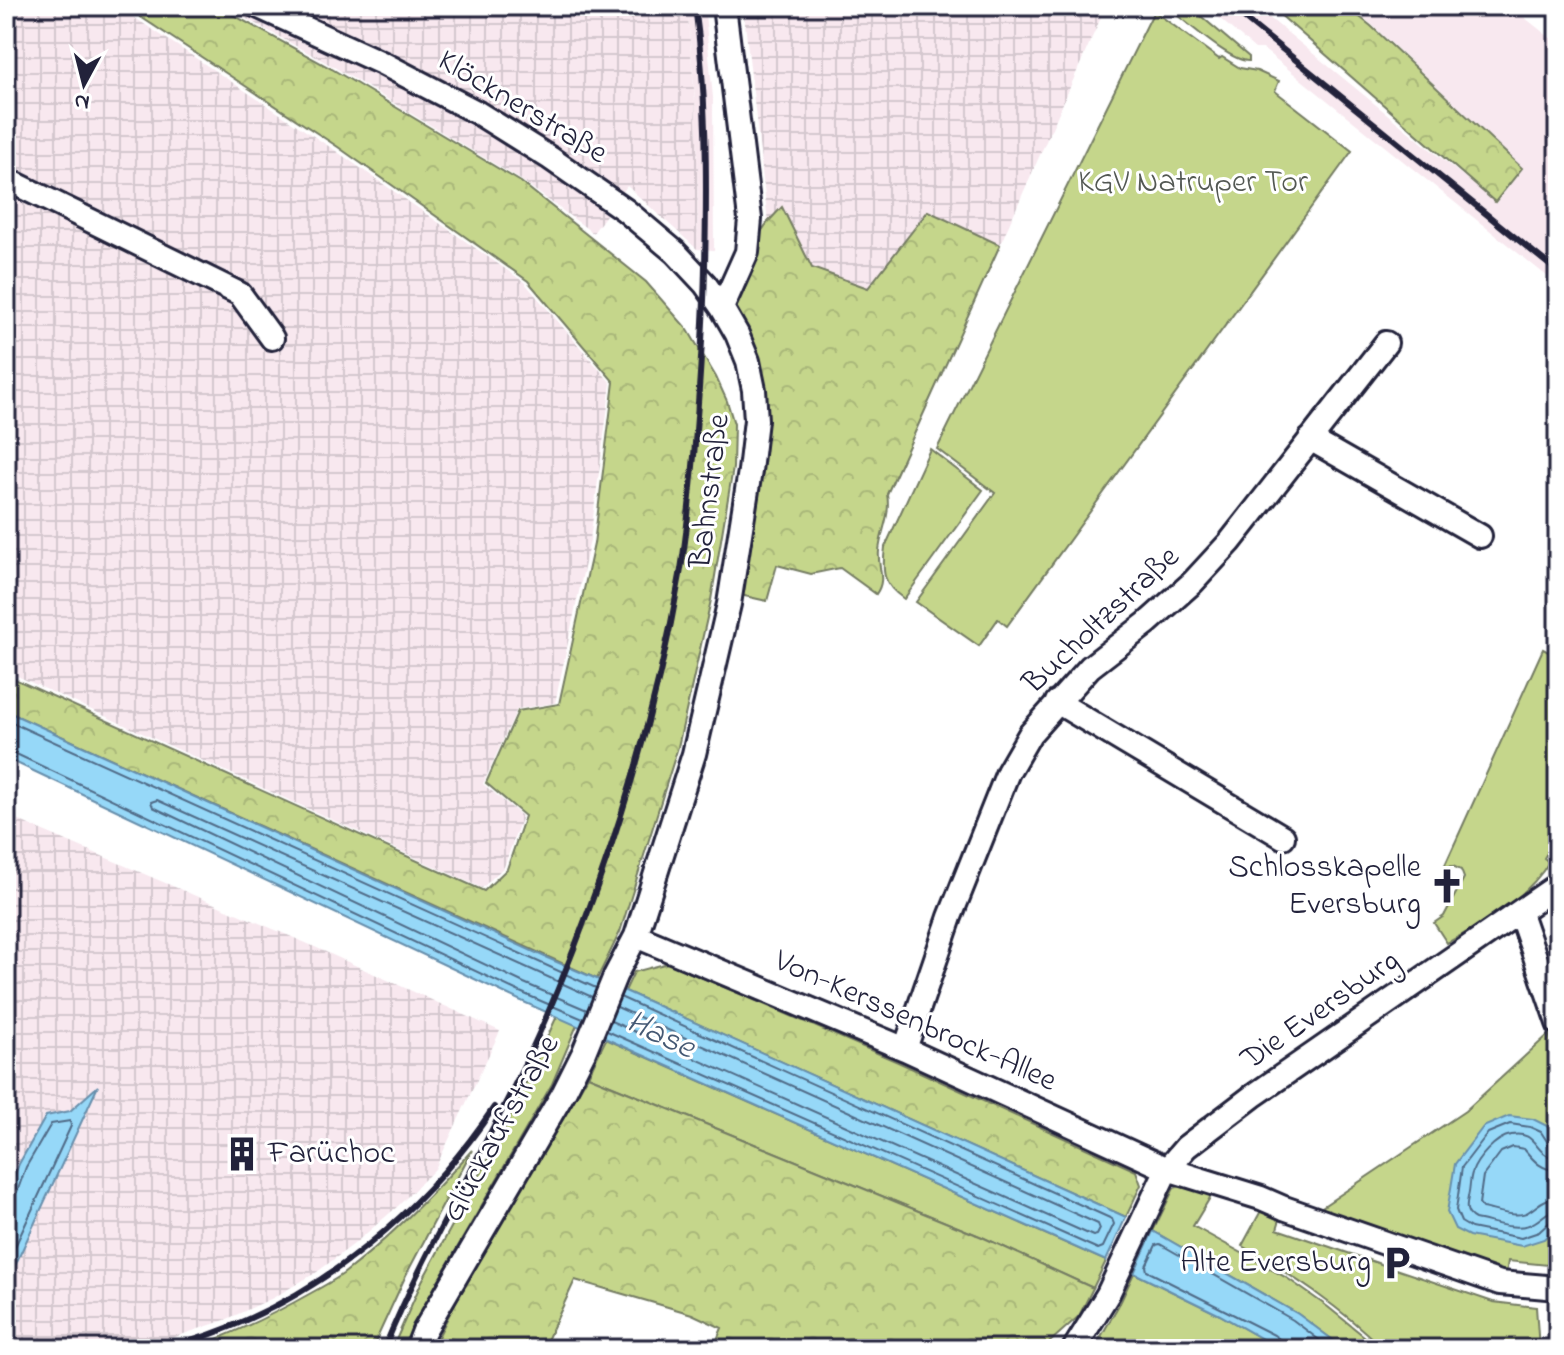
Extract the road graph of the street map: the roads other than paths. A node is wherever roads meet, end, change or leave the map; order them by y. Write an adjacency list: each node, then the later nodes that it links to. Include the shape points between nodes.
1 (257, 6): 4 (street, Klöcknerstraße, via 384,64 550,158 675,252)
2 (724, 6): 4 (street, via 750,219 747,252)
3 (6, 179): 5 (street, via 240,294)
4 (722, 308): 13 (street, Bahnstraße, via 748,361 754,390 750,471 731,593 694,754)
5 (272, 338)
6 (1386, 343): 7 (street, Bucholtzstraße)
7 (1310, 439): 8 (street); 9 (street, Bucholtzstraße, via 1193,582 1090,667)
8 (1480, 536)
9 (1057, 702): 10 (street); 15 (street, Bucholtzstraße, via 1008,772)
10 (1283, 837)
11 (1558, 885): 12 (street, Die Eversburg)
12 (1520, 913): 14 (street); 16 (street, Die Eversburg, via 1253,1096 1186,1147)
13 (636, 936): 15 (street, Von-Kerssenbrock-Allee); 18 (street, Glückaufstraße, via 564,1092)
14 (1558, 1023)
15 (905, 1049): 16 (street, Von-Kerssenbrock-Allee)
16 (1167, 1169): 17 (street, via 1500,1283); 19 (street, Die Eversburg, via 1108,1294)
17 (1558, 1288)
18 (417, 1349)
19 (1074, 1349)

